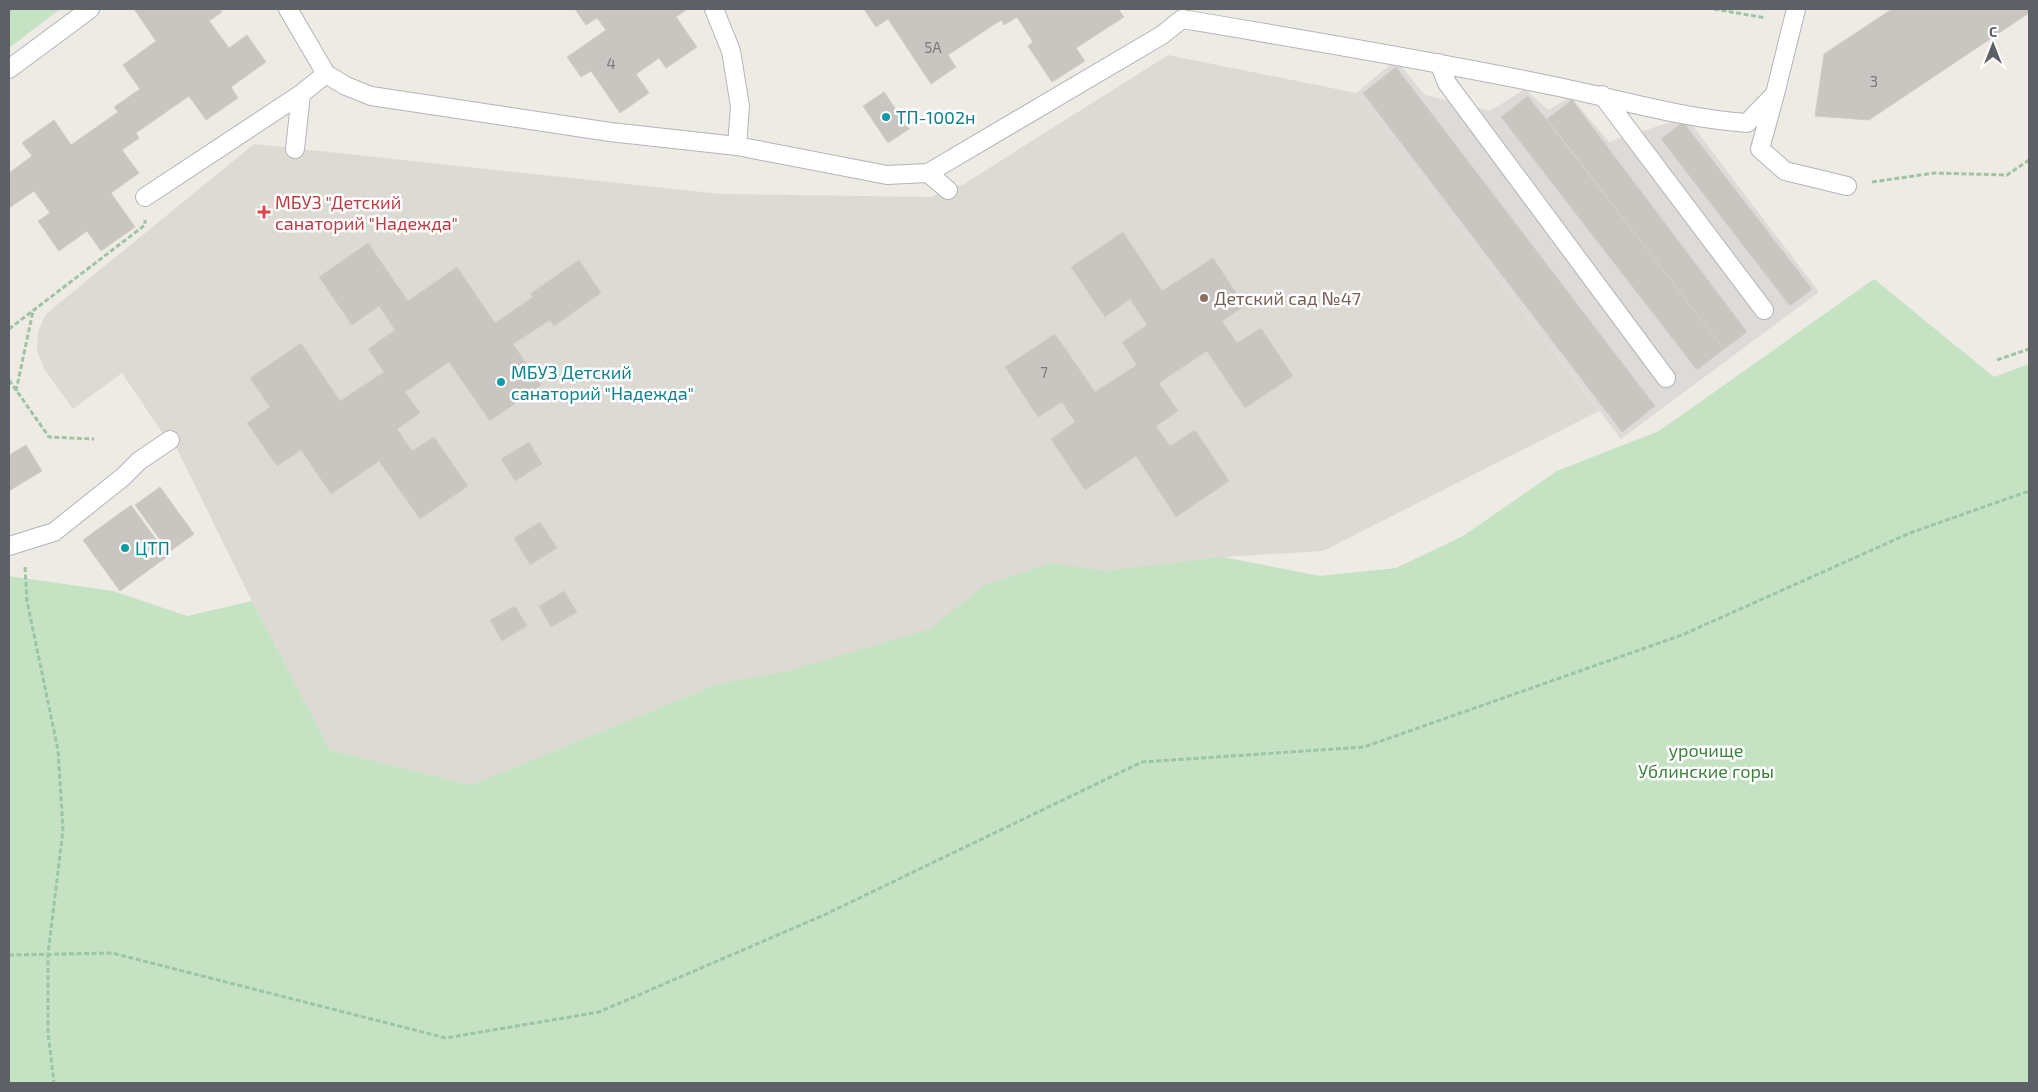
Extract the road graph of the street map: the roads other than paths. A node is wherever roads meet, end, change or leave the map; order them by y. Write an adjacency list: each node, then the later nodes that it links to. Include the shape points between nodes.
1 (90, 9): 7 (lane)
2 (288, 9): 8 (lane)
3 (714, 9): 12 (lane, via 731,51 740,106)
4 (1796, 9): 10 (lane)
5 (1180, 14): 6 (lane); 14 (lane, via 1162,35)
6 (1439, 63): 11 (lane); 19 (lane, via 1447,83)
7 (9, 69)
8 (326, 74): 9 (lane); 12 (lane, via 371,96 610,132)
9 (301, 94): 13 (lane); 17 (lane)
10 (1775, 94): 11 (lane, via 1747,122 1710,120); 15 (lane, via 1760,149 1785,171)
11 (1602, 95): 18 (lane)
12 (737, 146): 14 (lane, via 887,176)
13 (295, 149)
14 (928, 173): 16 (lane)
15 (1847, 186)
16 (948, 190)
17 (145, 197)
18 (1764, 310)
19 (1666, 378)
20 (170, 440): 21 (lane, via 139,460 123,478 54,532)
21 (16, 543)

